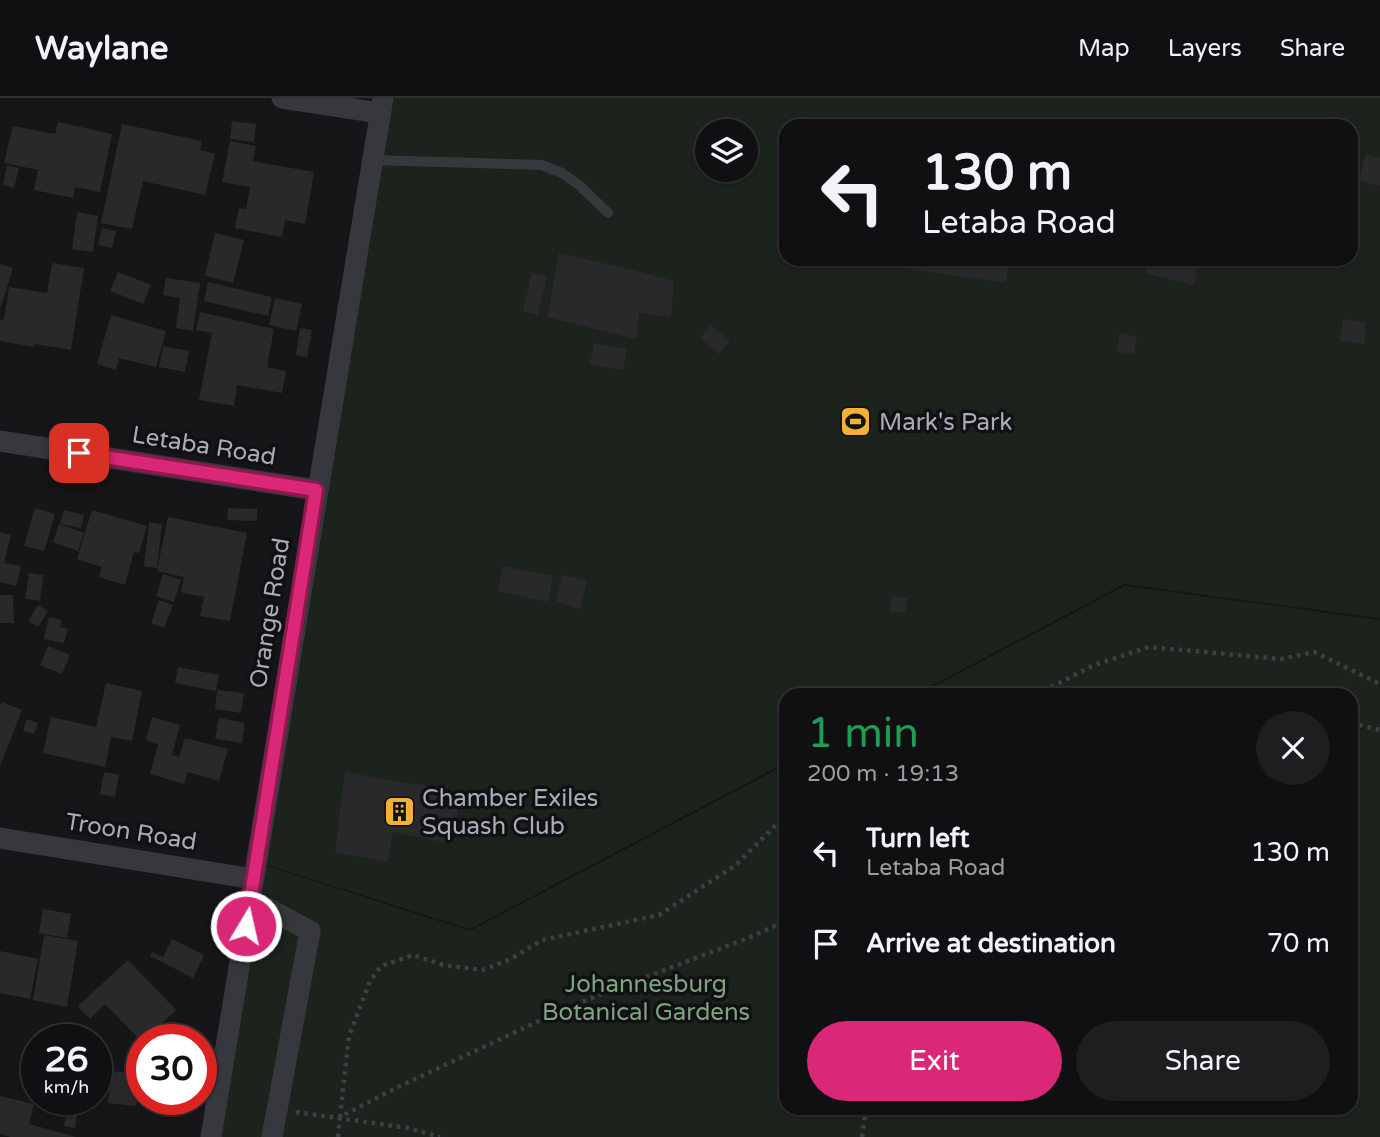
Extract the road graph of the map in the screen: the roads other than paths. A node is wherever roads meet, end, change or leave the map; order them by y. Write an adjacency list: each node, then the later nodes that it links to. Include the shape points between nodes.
1 (282, 98): 2 (street)
2 (381, 106): 3 (street, Orange Road)
3 (372, 160): 4 (lane, via 542,165 579,185); 6 (street, Orange Road)
4 (608, 214)
5 (0, 441): 6 (street, Letaba Road)
6 (316, 490): 8 (street, Orange Road)
7 (0, 838): 8 (street, Troon Road)
8 (252, 889): 9 (street, Orange Road); 10 (street, Troon Road, via 310,932)
9 (211, 1137)
10 (272, 1137)

